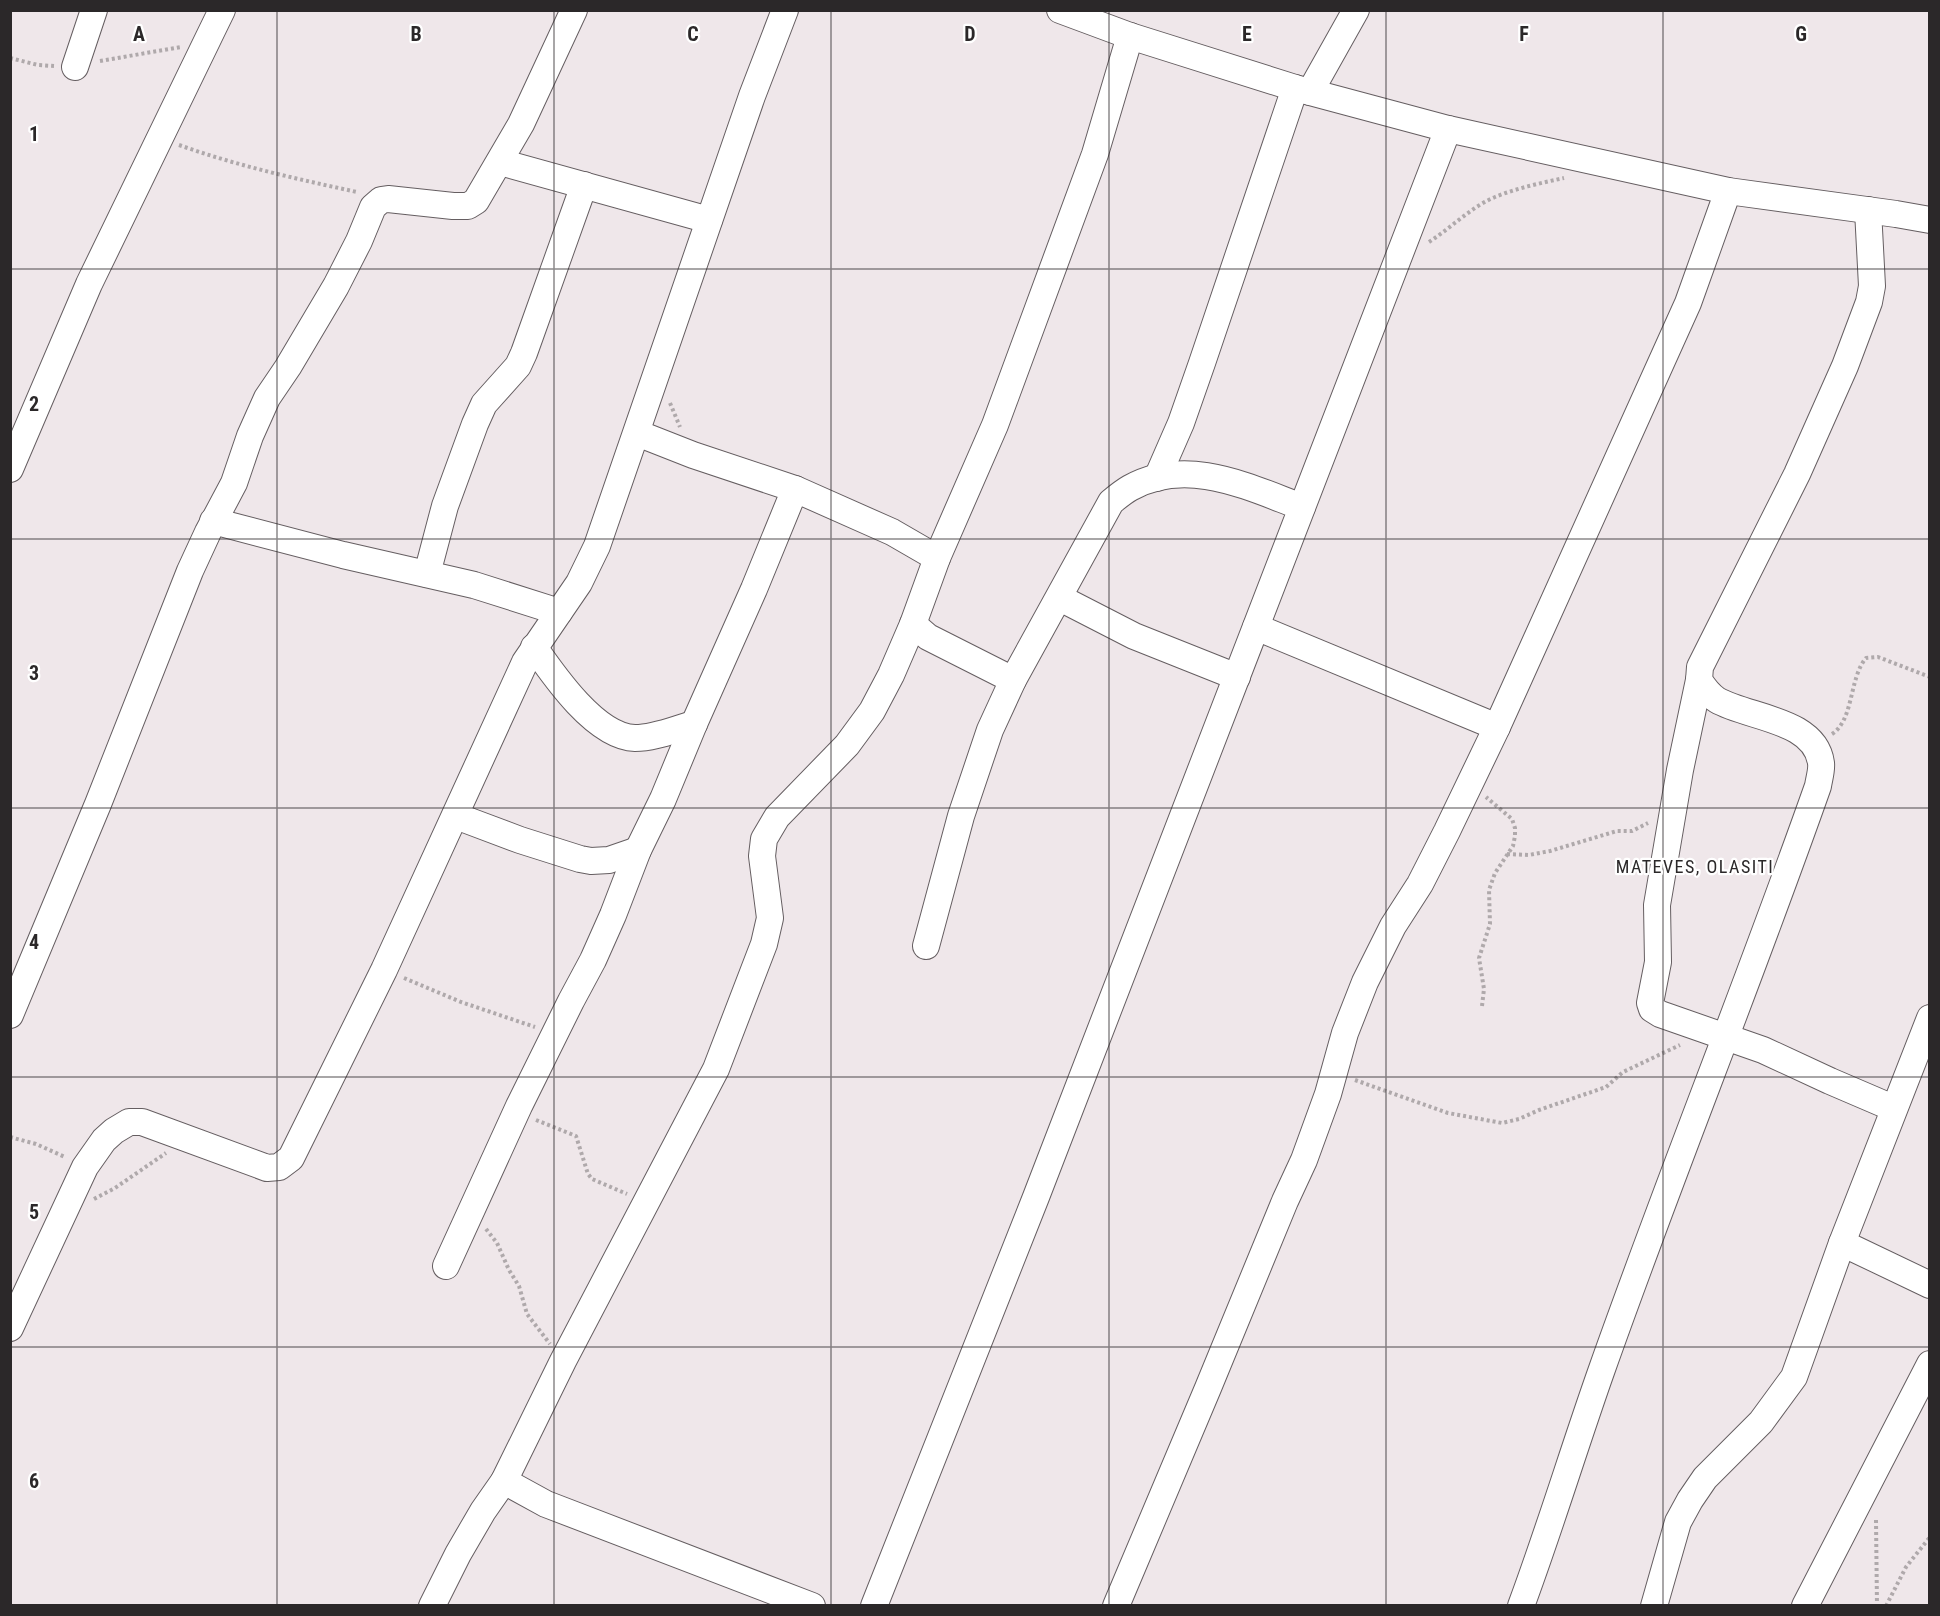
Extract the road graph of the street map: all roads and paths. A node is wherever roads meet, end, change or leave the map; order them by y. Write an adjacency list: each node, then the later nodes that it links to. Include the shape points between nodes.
1 (94, 10): 10 (street)
2 (222, 10): 8 (street)
3 (574, 10): 14 (street)
4 (784, 10): 20 (street)
5 (1060, 10): 7 (street)
6 (1356, 10): 11 (street)
7 (1130, 36): 11 (street); 31 (street, via 1068,228 995,425)
8 (206, 43): 10 (path); 13 (street)
9 (10, 58): 10 (path, via 38,65)
10 (75, 67)
11 (1302, 90): 12 (street); 27 (street, via 1181,423)
12 (1448, 129): 17 (street); 29 (street)
13 (159, 138): 18 (path, via 220,160); 26 (street, via 89,284)
14 (500, 162): 16 (street); 18 (street, via 476,201 468,206)
15 (1574, 176): 22 (path, via 1495,197)
16 (584, 185): 20 (street); 32 (street, via 518,366 484,404 475,424 445,506)
17 (1728, 191): 19 (street); 43 (street, via 1688,303)
18 (381, 200): 30 (street, via 373,207 336,286 267,398 239,471)
19 (1868, 210): 21 (street); 41 (street, via 1872,270 1869,302 1797,474 1700,667)
20 (709, 220): 23 (street)
21 (1929, 220)
22 (1426, 243)
23 (658, 372): 24 (street); 25 (path)
24 (637, 433): 25 (street); 34 (street, via 597,546)
25 (693, 455): 28 (street)
26 (10, 469)
27 (1157, 478): 29 (street, via 1191,473 1222,478); 33 (street, via 1130,488 1112,502)
28 (795, 489): 31 (street, via 892,531); 42 (street)
29 (1302, 507): 36 (street)
30 (213, 521): 32 (street); 53 (street)
31 (937, 558): 35 (street)
32 (427, 574): 34 (street)
33 (1060, 598): 38 (street, via 1134,636); 40 (street)
34 (559, 612): 37 (street)
35 (913, 624): 40 (street, via 928,637); 63 (street, via 872,711 847,746 777,817 764,839 762,856 770,918 764,944 716,1069)
36 (1256, 627): 38 (street); 43 (street)
37 (534, 647): 42 (street, via 564,688 616,733 635,738); 46 (street)
38 (1237, 677): 77 (street)
39 (1929, 677): 44 (path, via 1878,657 1866,658 1841,726)
40 (1014, 680): 50 (street, via 972,781)
41 (1699, 680): 44 (street, via 1718,701 1786,725); 55 (street, via 1657,905 1658,962 1650,1003 1660,1014)
42 (694, 724): 48 (street)
43 (1497, 727): 45 (street)
44 (1812, 744): 55 (street, via 1822,765 1818,786 1743,996)
45 (1470, 782): 49 (path, via 1512,819 1515,836); 57 (street, via 1425,873 1382,947 1345,1033)
46 (456, 816): 48 (street, via 580,859 609,860); 51 (street)
47 (1651, 821): 49 (path, via 1632,831 1617,831 1529,855)
48 (638, 850): 56 (street, via 597,951)
49 (1507, 854): 52 (path, via 1489,890 1490,924 1479,958 1484,989)
50 (926, 946)
51 (384, 970): 56 (path, via 461,1002 537,1027 544,1032); 61 (street, via 287,1163 267,1168)
52 (1482, 1006)
53 (10, 1015)
54 (1929, 1018): 59 (street)
55 (1716, 1034): 57 (path, via 1623,1072 1606,1087 1502,1123 1448,1113); 59 (street, via 1763,1050); 79 (street)
56 (549, 1047): 58 (street)
57 (1334, 1073): 78 (street, via 1304,1160)
58 (519, 1106): 63 (path, via 534,1119 576,1136 592,1179); 64 (street)
59 (1893, 1108): 66 (street)
60 (10, 1137): 62 (path, via 36,1144)
61 (190, 1139): 62 (street, via 142,1122 129,1122 104,1140); 65 (path)
62 (85, 1167): 65 (street)
63 (646, 1202): 70 (street)
64 (472, 1208): 67 (street); 70 (path, via 497,1243 519,1286 527,1314)
65 (62, 1217): 69 (street)
66 (1842, 1243): 68 (street); 80 (street, via 1794,1377 1761,1422 1705,1479 1690,1500 1678,1522)
67 (446, 1266)
68 (1929, 1285)
69 (10, 1328)
70 (563, 1361): 72 (street)
71 (1929, 1364): 73 (street)
72 (504, 1480): 75 (street); 76 (street, via 546,1504)
73 (1859, 1500): 81 (street); 82 (path, via 1868,1505 1876,1518)
74 (1929, 1537): 83 (path, via 1906,1567)
75 (432, 1605)
76 (812, 1605)
77 (874, 1605)
78 (1116, 1605)
79 (1521, 1605)
80 (1654, 1605)
81 (1805, 1605)
82 (1877, 1605)
83 (1886, 1605)

